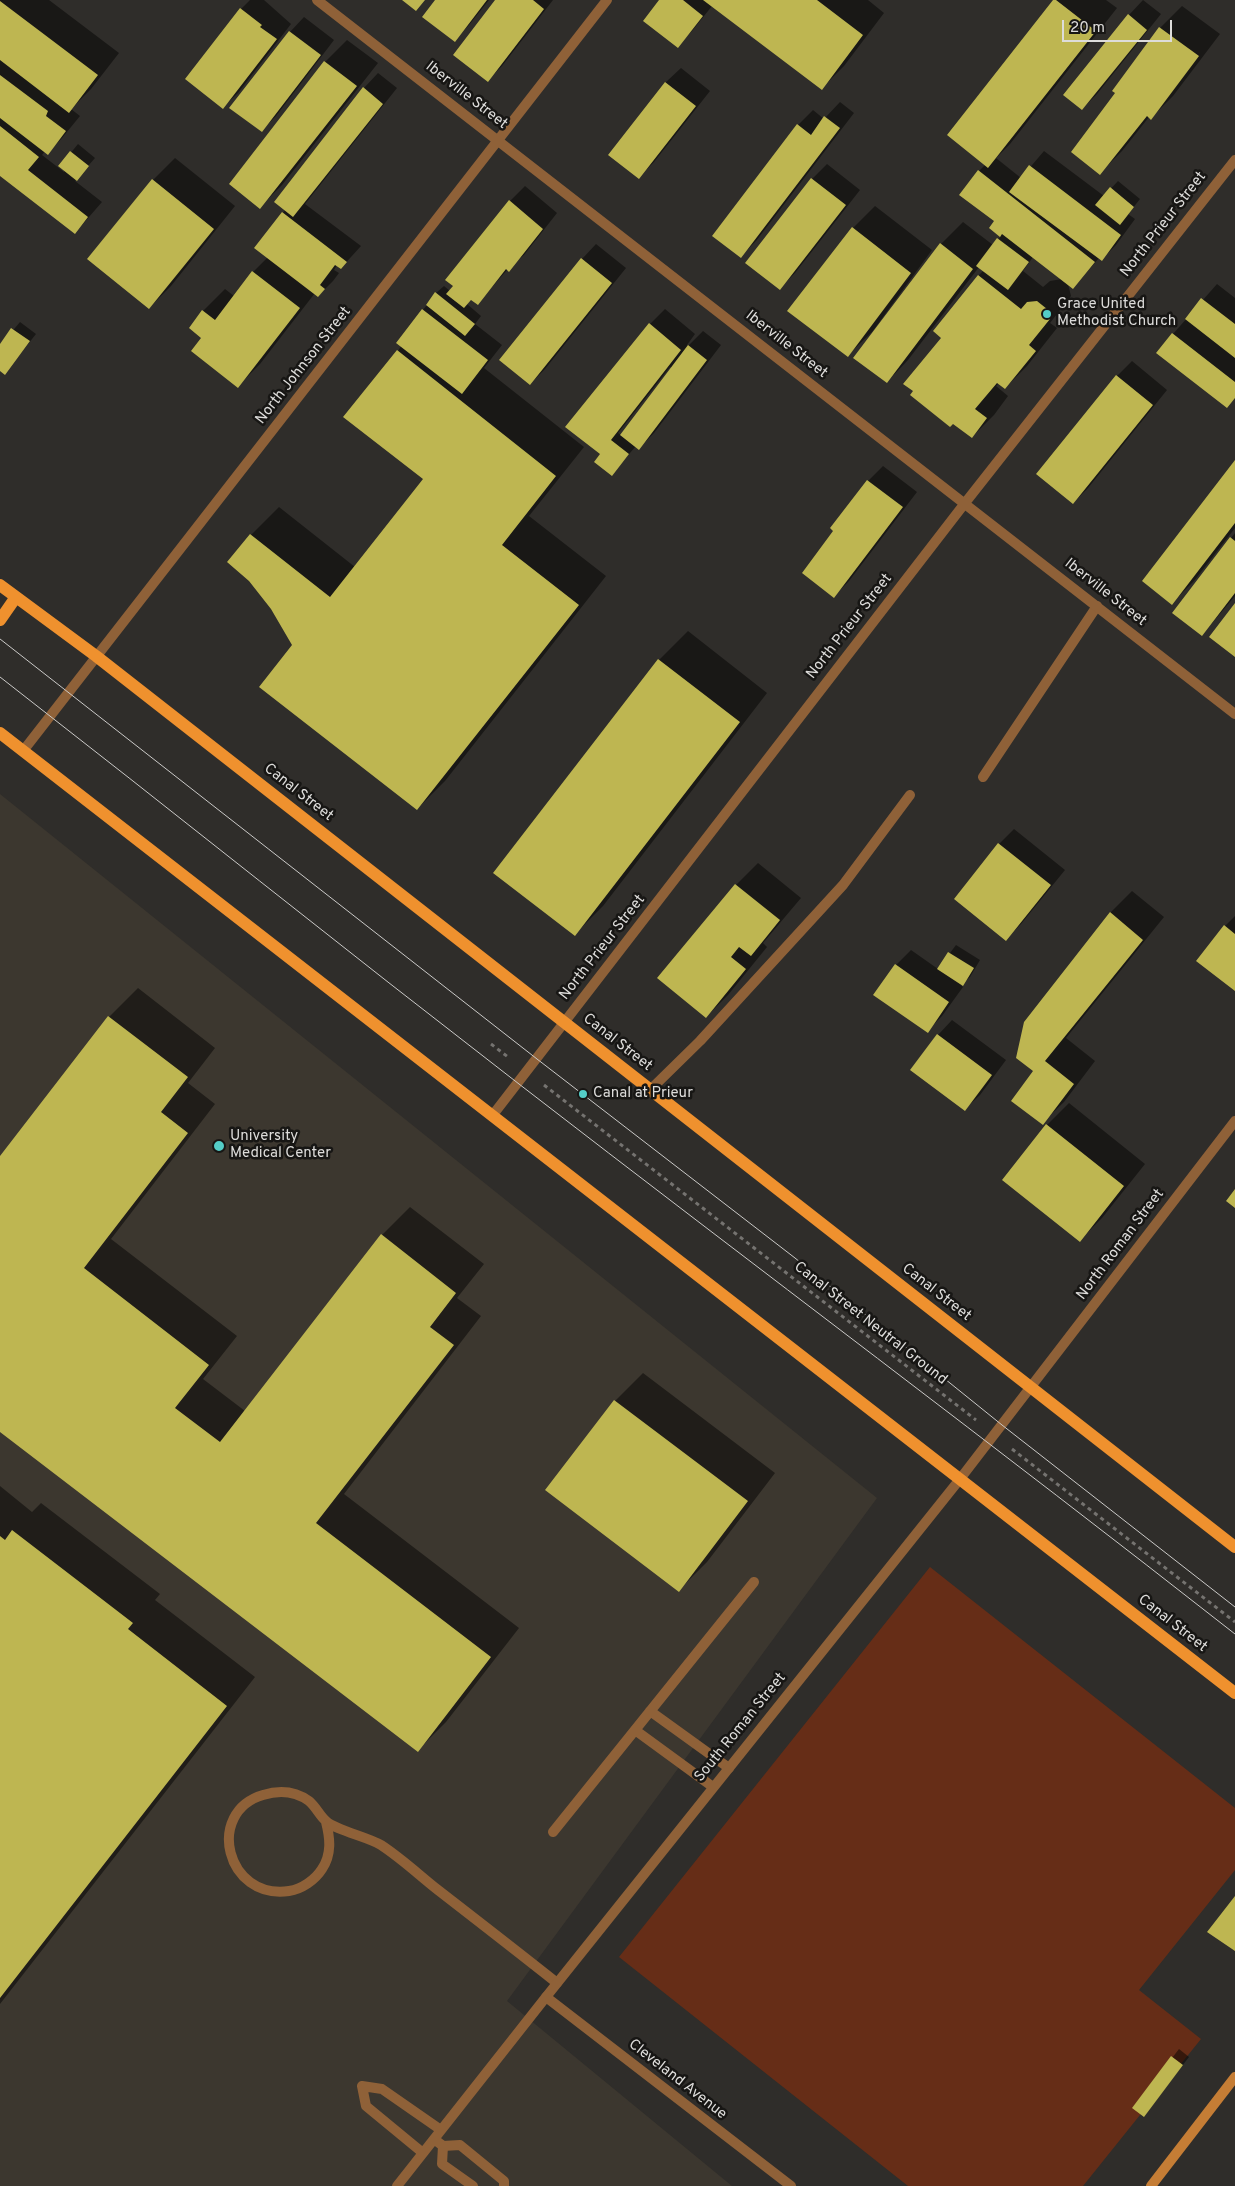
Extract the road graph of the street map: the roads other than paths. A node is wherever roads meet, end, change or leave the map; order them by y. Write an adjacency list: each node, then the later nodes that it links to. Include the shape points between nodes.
1 (317, 0): 3 (street, Iberville Street)
2 (608, 0): 3 (street, North Johnson Street)
3 (499, 141): 5 (street, Iberville Street); 10 (street, North Johnson Street)
4 (1235, 160): 5 (street, North Prieur Street)
5 (965, 503): 8 (street, Iberville Street); 16 (street, North Prieur Street)
6 (0, 585): 7 (main road, Canal Street)
7 (16, 597): 9 (main road); 10 (main road, Canal Street)
8 (1097, 606): 11 (street, Iberville Street); 14 (street)
9 (0, 620)
10 (96, 656): 13 (street, North Johnson Street); 16 (main road, Canal Street)
11 (1235, 714)
12 (0, 733): 13 (main road, Canal Street)
13 (23, 751): 18 (main road, Canal Street)
14 (983, 777)
15 (910, 795): 17 (street, via 843,885 700,1041)
16 (565, 1023): 17 (main road, Canal Street); 18 (street, North Prieur Street)
17 (650, 1090): 20 (main road, Canal Street)
18 (492, 1116): 22 (main road, Canal Street)
19 (1235, 1121): 20 (street, North Roman Street)
20 (1031, 1388): 21 (street, North Roman Street); 23 (main road, Canal Street)
21 (994, 1434): 22 (street, South Roman Street)
22 (960, 1479): 25 (main road, Canal Street); 28 (street, South Roman Street)
23 (1235, 1547)
24 (754, 1582): 26 (street)
25 (1235, 1693)
26 (650, 1711): 27 (street); 28 (street)
27 (635, 1730): 29 (street); 31 (street)
28 (729, 1768): 29 (street, South Roman Street)
29 (713, 1787): 32 (street, South Roman Street)
30 (326, 1822): 30 (street, via 305,1798 289,1792 272,1792 256,1797 243,1806 233,1820 228,1836 236,1869 247,1882 263,1890 296,1890 311,1882 329,1854); 32 (street, via 381,1845)
31 (553, 1832)
32 (557, 1983): 33 (street, South Roman Street)
33 (546, 1997): 35 (street, South Roman Street); 42 (street, Cleveland Avenue)
34 (1235, 2077): 43 (street)
35 (441, 2130): 36 (street, South Roman Street); 38 (street, via 382,2089 362,2086 366,2106)
36 (434, 2139): 37 (street); 38 (street, South Roman Street)
37 (443, 2146): 40 (street, via 442,2164); 41 (street, via 460,2145 504,2181)
38 (423, 2153): 39 (street, South Roman Street)
39 (397, 2186)
40 (473, 2186)
41 (504, 2186)
42 (791, 2186)
43 (1151, 2186)

